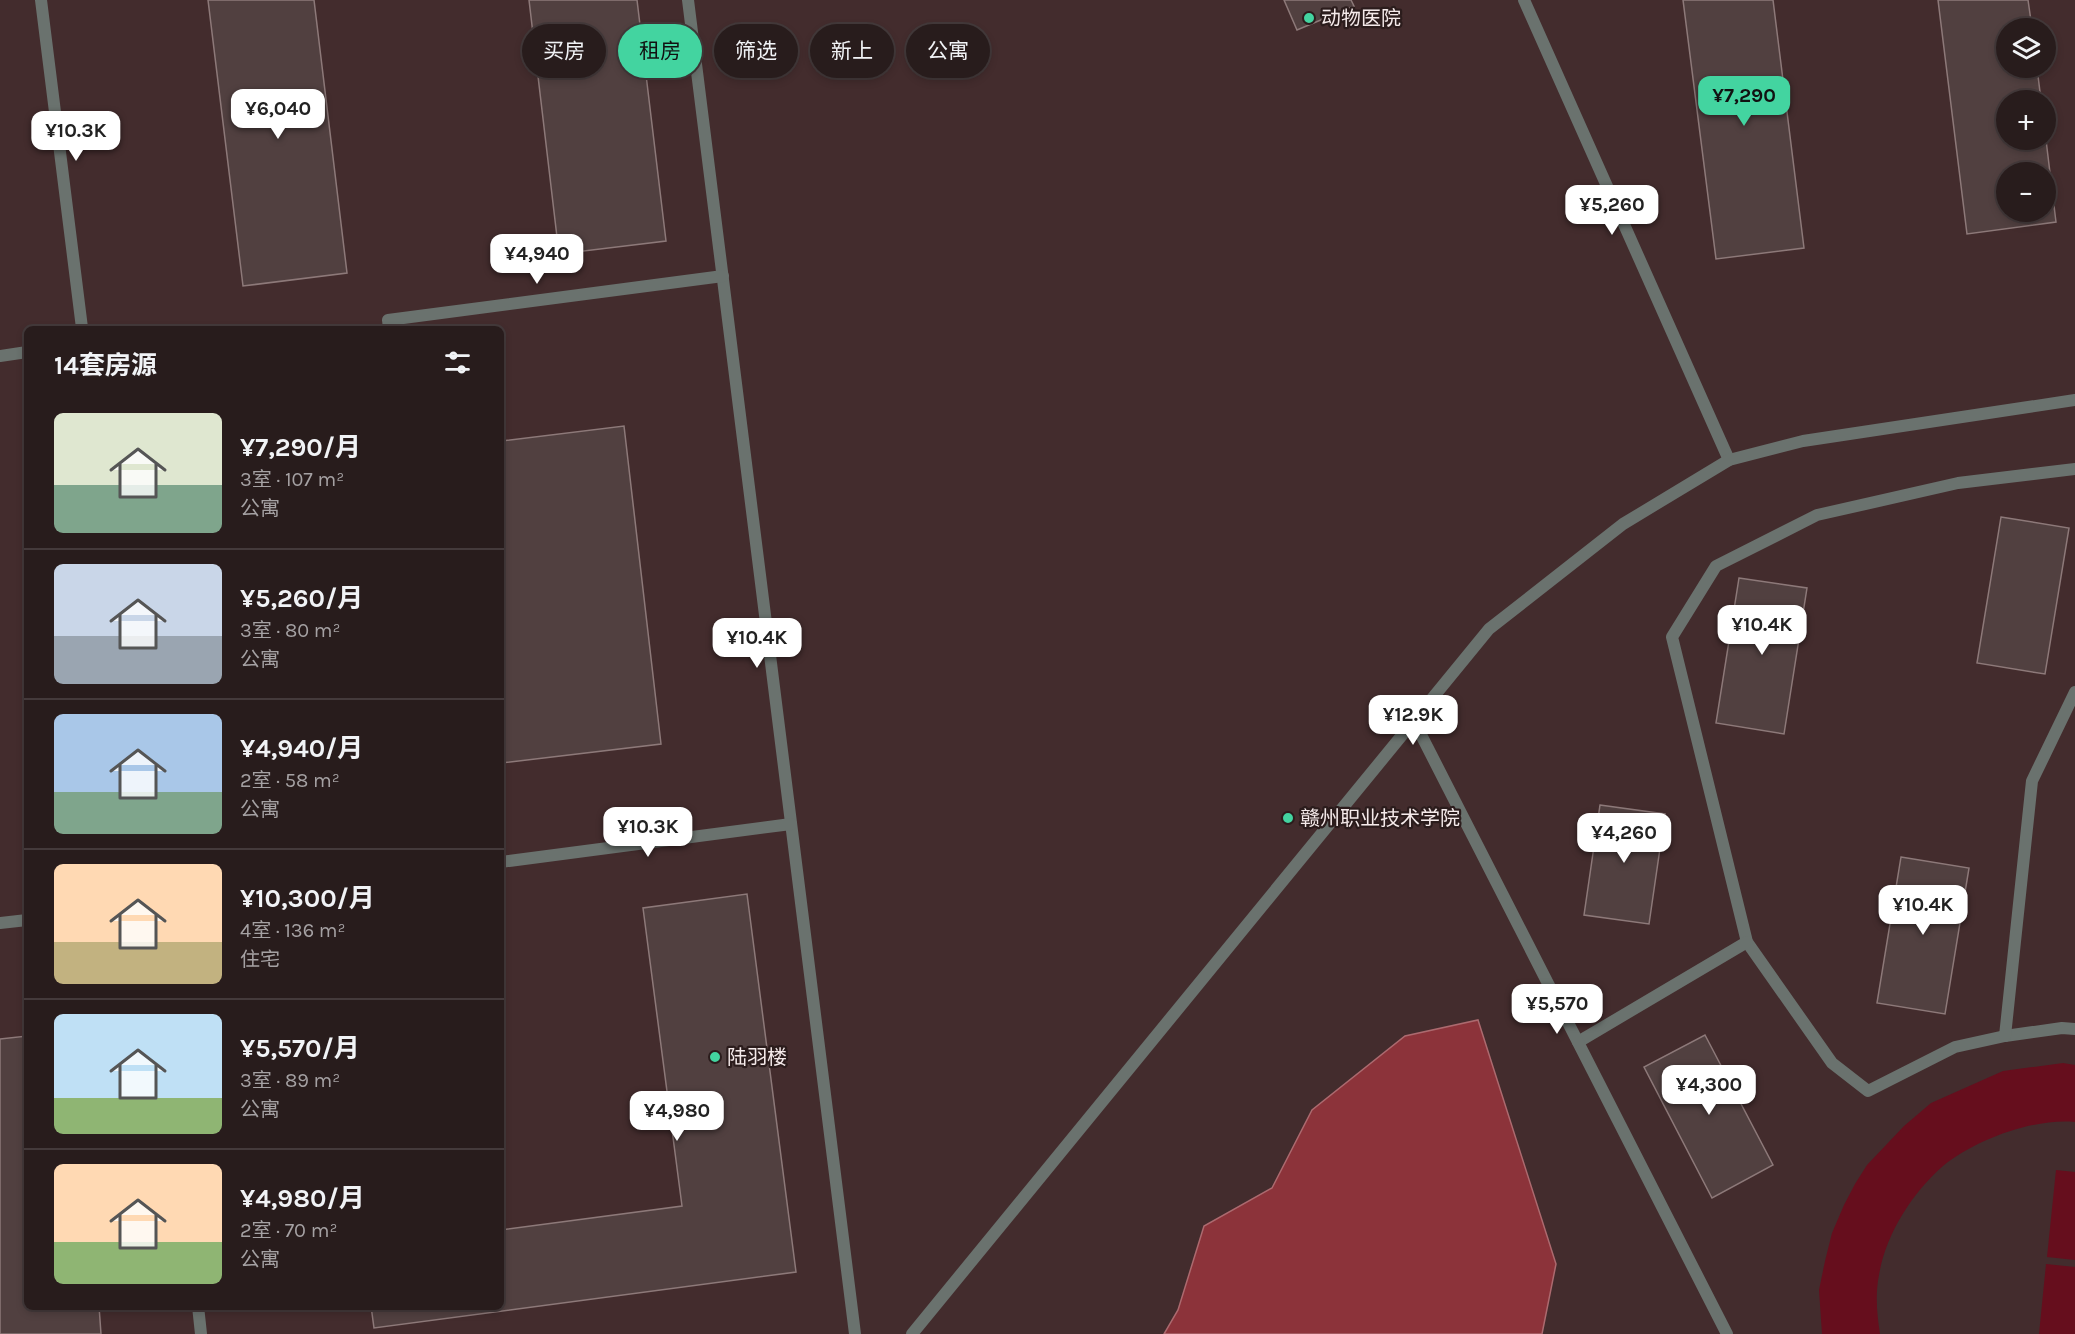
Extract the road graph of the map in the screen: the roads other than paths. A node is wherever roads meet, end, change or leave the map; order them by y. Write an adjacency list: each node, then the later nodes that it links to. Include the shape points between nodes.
1 (41, 0): 5 (street)
2 (688, 0): 4 (street)
3 (1524, 0): 10 (street)
4 (723, 276): 6 (street, via 388,320); 14 (street)
5 (82, 326)
6 (389, 326)
7 (24, 352): 8 (street)
8 (0, 356)
9 (2075, 400): 10 (street, via 1803,441)
10 (1729, 460): 13 (street, via 1623,524 1489,629)
11 (2075, 469): 18 (street, via 1958,483 1817,515 1716,566 1672,637)
12 (2075, 692): 20 (street, via 2032,781)
13 (1414, 721): 21 (street); 25 (street)
14 (791, 824): 15 (street); 24 (street)
15 (504, 862)
16 (24, 920): 17 (street)
17 (0, 923)
18 (1747, 942): 20 (street, via 1832,1063 1868,1091 1955,1047); 21 (street)
19 (2075, 1029): 20 (street)
20 (2005, 1036)
21 (1578, 1042): 26 (street)
22 (198, 1310): 23 (street)
23 (201, 1334)
24 (855, 1334)
25 (912, 1334)
26 (1727, 1334)

